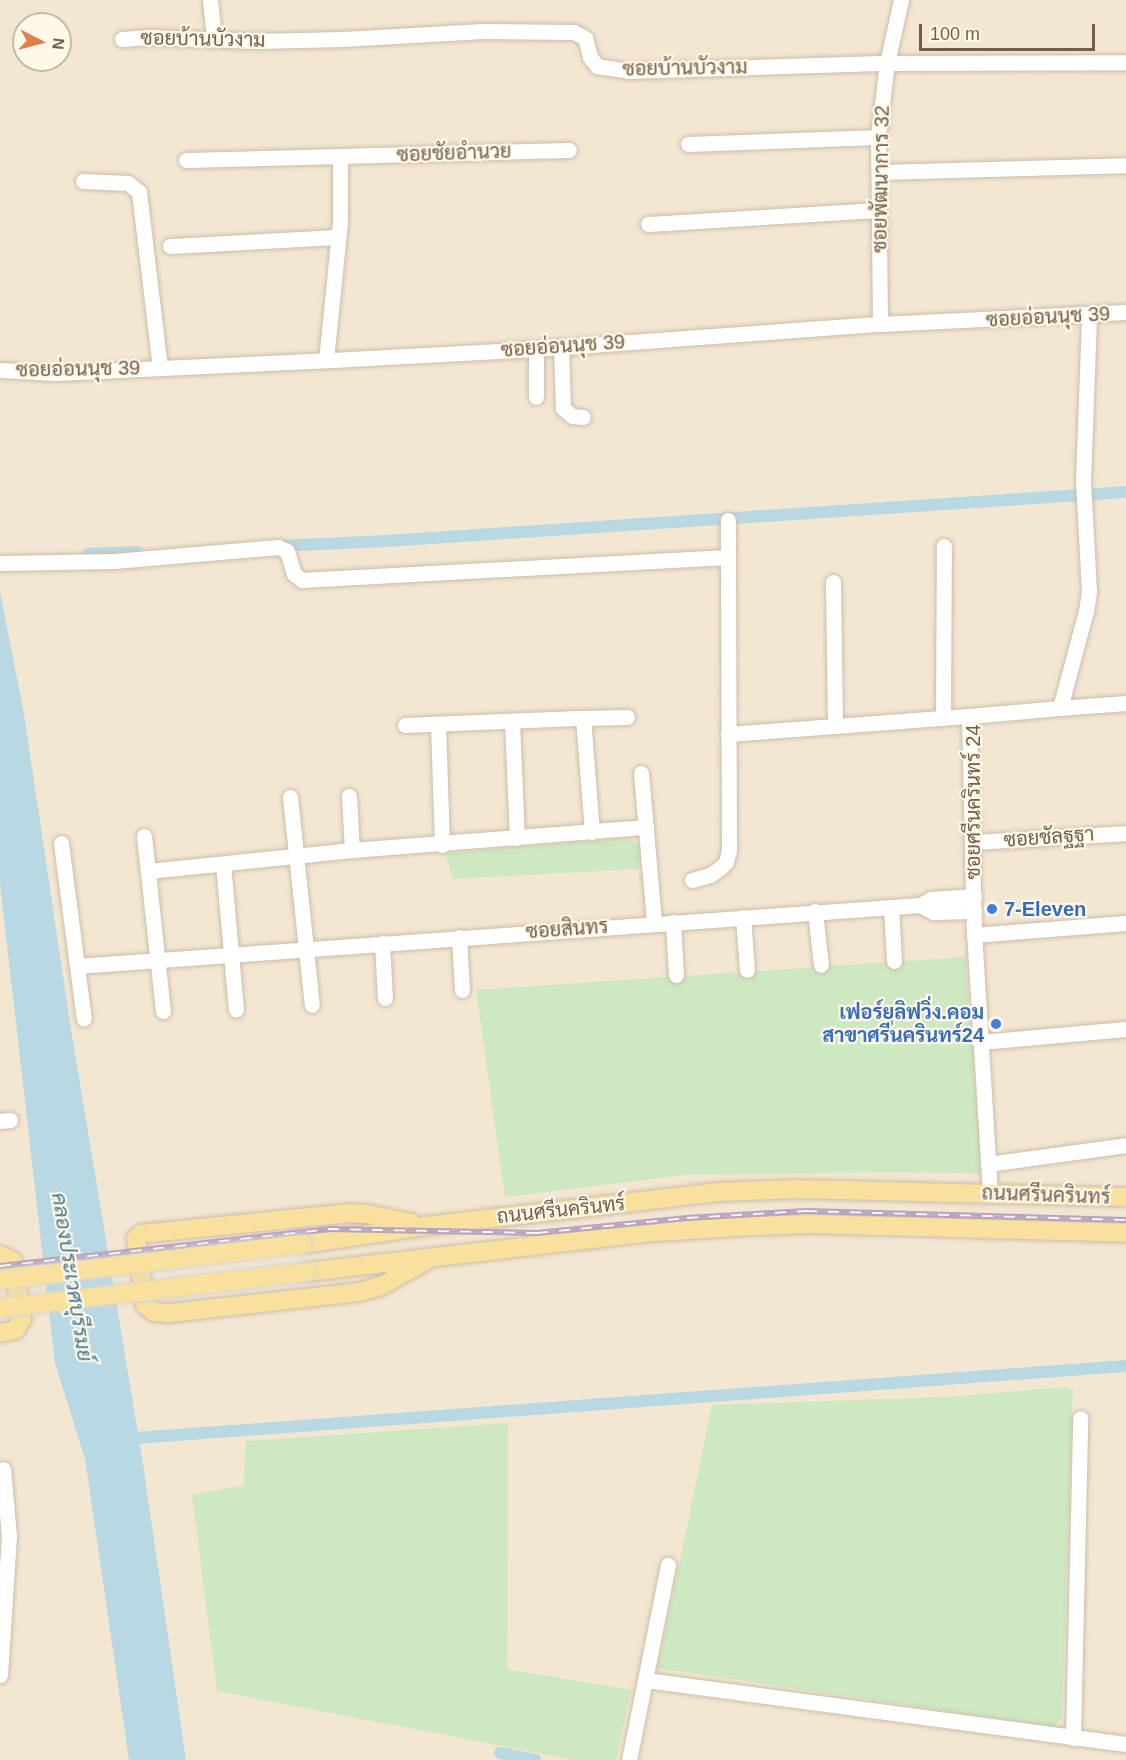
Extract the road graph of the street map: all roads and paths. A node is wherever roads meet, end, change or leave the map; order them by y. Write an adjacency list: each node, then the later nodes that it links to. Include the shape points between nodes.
1 (210, 0): 3 (street)
2 (901, 0): 6 (street, ซอยพัฒนาการ 32)
3 (214, 38): 4 (street, ซอยบ้านบัวงาม); 6 (street, ซอยบ้านบัวงาม, via 257,41 558,31 581,34 593,62 606,69)
4 (122, 39)
5 (1126, 62): 6 (street, ซอยบ้านบัวงาม)
6 (887, 63): 7 (street, ซอยพัฒนาการ 32)
7 (878, 137): 8 (street); 13 (street, ซอยพัฒนาการ 32)
8 (688, 144)
9 (569, 150): 10 (street, ซอยชัยอำนวย)
10 (340, 156): 11 (street, ซอยชัยอำนวย); 17 (street)
11 (186, 160)
12 (1126, 165): 13 (street)
13 (879, 172): 15 (street, ซอยพัฒนาการ 32)
14 (83, 181): 25 (street, via 128,183 139,192)
15 (878, 210): 16 (street); 21 (street, ซอยพัฒนาการ 32)
16 (648, 224)
17 (338, 237): 18 (street); 24 (street)
18 (170, 246)
19 (1126, 312): 20 (street, ซอยอ่อนนุช 39)
20 (1089, 315): 21 (street, ซอยอ่อนนุช 39); 35 (street, via 1083,481 1089,591)
21 (880, 324): 22 (street, ซอยอ่อนนุช 39)
22 (561, 346): 23 (street, ซอยอ่อนนุช 39); 28 (street, via 563,408 572,416)
23 (536, 349): 24 (street, ซอยอ่อนนุช 39); 27 (street)
24 (326, 360): 25 (street, ซอยอ่อนนุช 39)
25 (160, 368): 26 (street, ซอยอ่อนนุช 39, via 56,373)
26 (0, 370)
27 (536, 397)
28 (583, 417)
29 (728, 520): 31 (street)
30 (944, 546): 39 (street)
31 (728, 557): 32 (street, via 302,580 294,574 287,551 278,547 114,561); 44 (street)
32 (0, 563)
33 (833, 582): 43 (street)
34 (1126, 703): 35 (street, ซอยศรีนครินทร์ 24)
35 (1060, 708): 36 (street, ซอยศรีนครินทร์ 24)
36 (969, 716): 39 (street); 53 (street, ซอยศรีนครินทร์ 24)
37 (627, 717): 38 (street)
38 (582, 718): 40 (street); 49 (street)
39 (943, 718): 43 (street)
40 (512, 721): 41 (street); 52 (street)
41 (438, 724): 42 (street); 55 (street)
42 (405, 725)
43 (835, 726): 44 (street)
44 (728, 734): 60 (street, via 729,850 726,862 710,875)
45 (641, 773): 48 (street)
46 (348, 796): 56 (street)
47 (290, 797): 57 (street)
48 (646, 827): 49 (street); 66 (street)
49 (592, 832): 52 (street)
50 (1126, 833): 53 (street, ซอยชัลฐฐา)
51 (144, 836): 59 (street)
52 (518, 838): 55 (street)
53 (972, 842): 61 (street, ซอยศรีนครินทร์ 24)
54 (61, 843): 76 (street)
55 (442, 845): 56 (street)
56 (352, 850): 57 (street)
57 (295, 858): 58 (street); 71 (street)
58 (224, 864): 59 (street); 72 (street)
59 (149, 871): 73 (street)
60 (692, 880)
61 (974, 903): 62 (street, ซอยสินทร, via 933,912 920,905); 68 (street, ซอยศรีนครินทร์ 24)
62 (891, 907): 63 (street, ซอยสินทร); 74 (street)
63 (815, 911): 64 (street, ซอยสินทร); 75 (street)
64 (743, 916): 65 (street, ซอยสินทร); 77 (street)
65 (673, 922): 66 (street, ซอยสินทร); 78 (street)
66 (654, 923): 69 (street, ซอยสินทร)
67 (1126, 923): 68 (street)
68 (974, 934): 86 (street, ซอยศรีนครินทร์ 24)
69 (459, 937): 70 (street, ซอยสินทร); 79 (street)
70 (382, 943): 71 (street, ซอยสินทร); 80 (street)
71 (305, 948): 72 (street, ซอยสินทร); 81 (street)
72 (230, 953): 73 (street, ซอยสินทร); 82 (street)
73 (158, 959): 76 (street, ซอยสินทร); 83 (street)
74 (894, 961)
75 (821, 965)
76 (77, 966): 84 (street)
77 (747, 970)
78 (676, 975)
79 (462, 990)
80 (385, 998)
81 (312, 1005)
82 (236, 1009)
83 (163, 1011)
84 (84, 1019)
85 (1126, 1029): 86 (street)
86 (980, 1042): 88 (street, ซอยศรีนครินทร์ 24)
87 (1126, 1145): 88 (street)
88 (988, 1164): 89 (street, ซอยศรีนครินทร์ 24)
89 (990, 1193): 90 (main road, ถนนศรีนครินทร์); 91 (main road, ถนนศรีนครินทร์, via 797,1189 721,1192)
90 (1126, 1197)
91 (425, 1226): 94 (main road, via 350,1214 141,1234 136,1239 145,1305 154,1312 170,1313 358,1292 399,1278); 95 (main road, ถนนศรีนครินทร์, bridge)
92 (1126, 1233): 94 (main road, ถนนศรีนครินทร์, via 777,1225 655,1232)
93 (0, 1255): 97 (main road, via 13,1261 22,1319 15,1330)
94 (431, 1258): 96 (main road, ถนนศรีนครินทร์, bridge)
95 (0, 1280)
96 (0, 1308)
97 (0, 1333)
98 (1080, 1418): 104 (street)
99 (3, 1469): 101 (street, via 9,1536)
100 (668, 1565): 103 (street)
101 (1, 1652): 102 (street)
102 (0, 1676)
103 (646, 1680): 104 (street); 106 (street)
104 (1073, 1738): 105 (street)
105 (1126, 1744)
106 (629, 1760)

